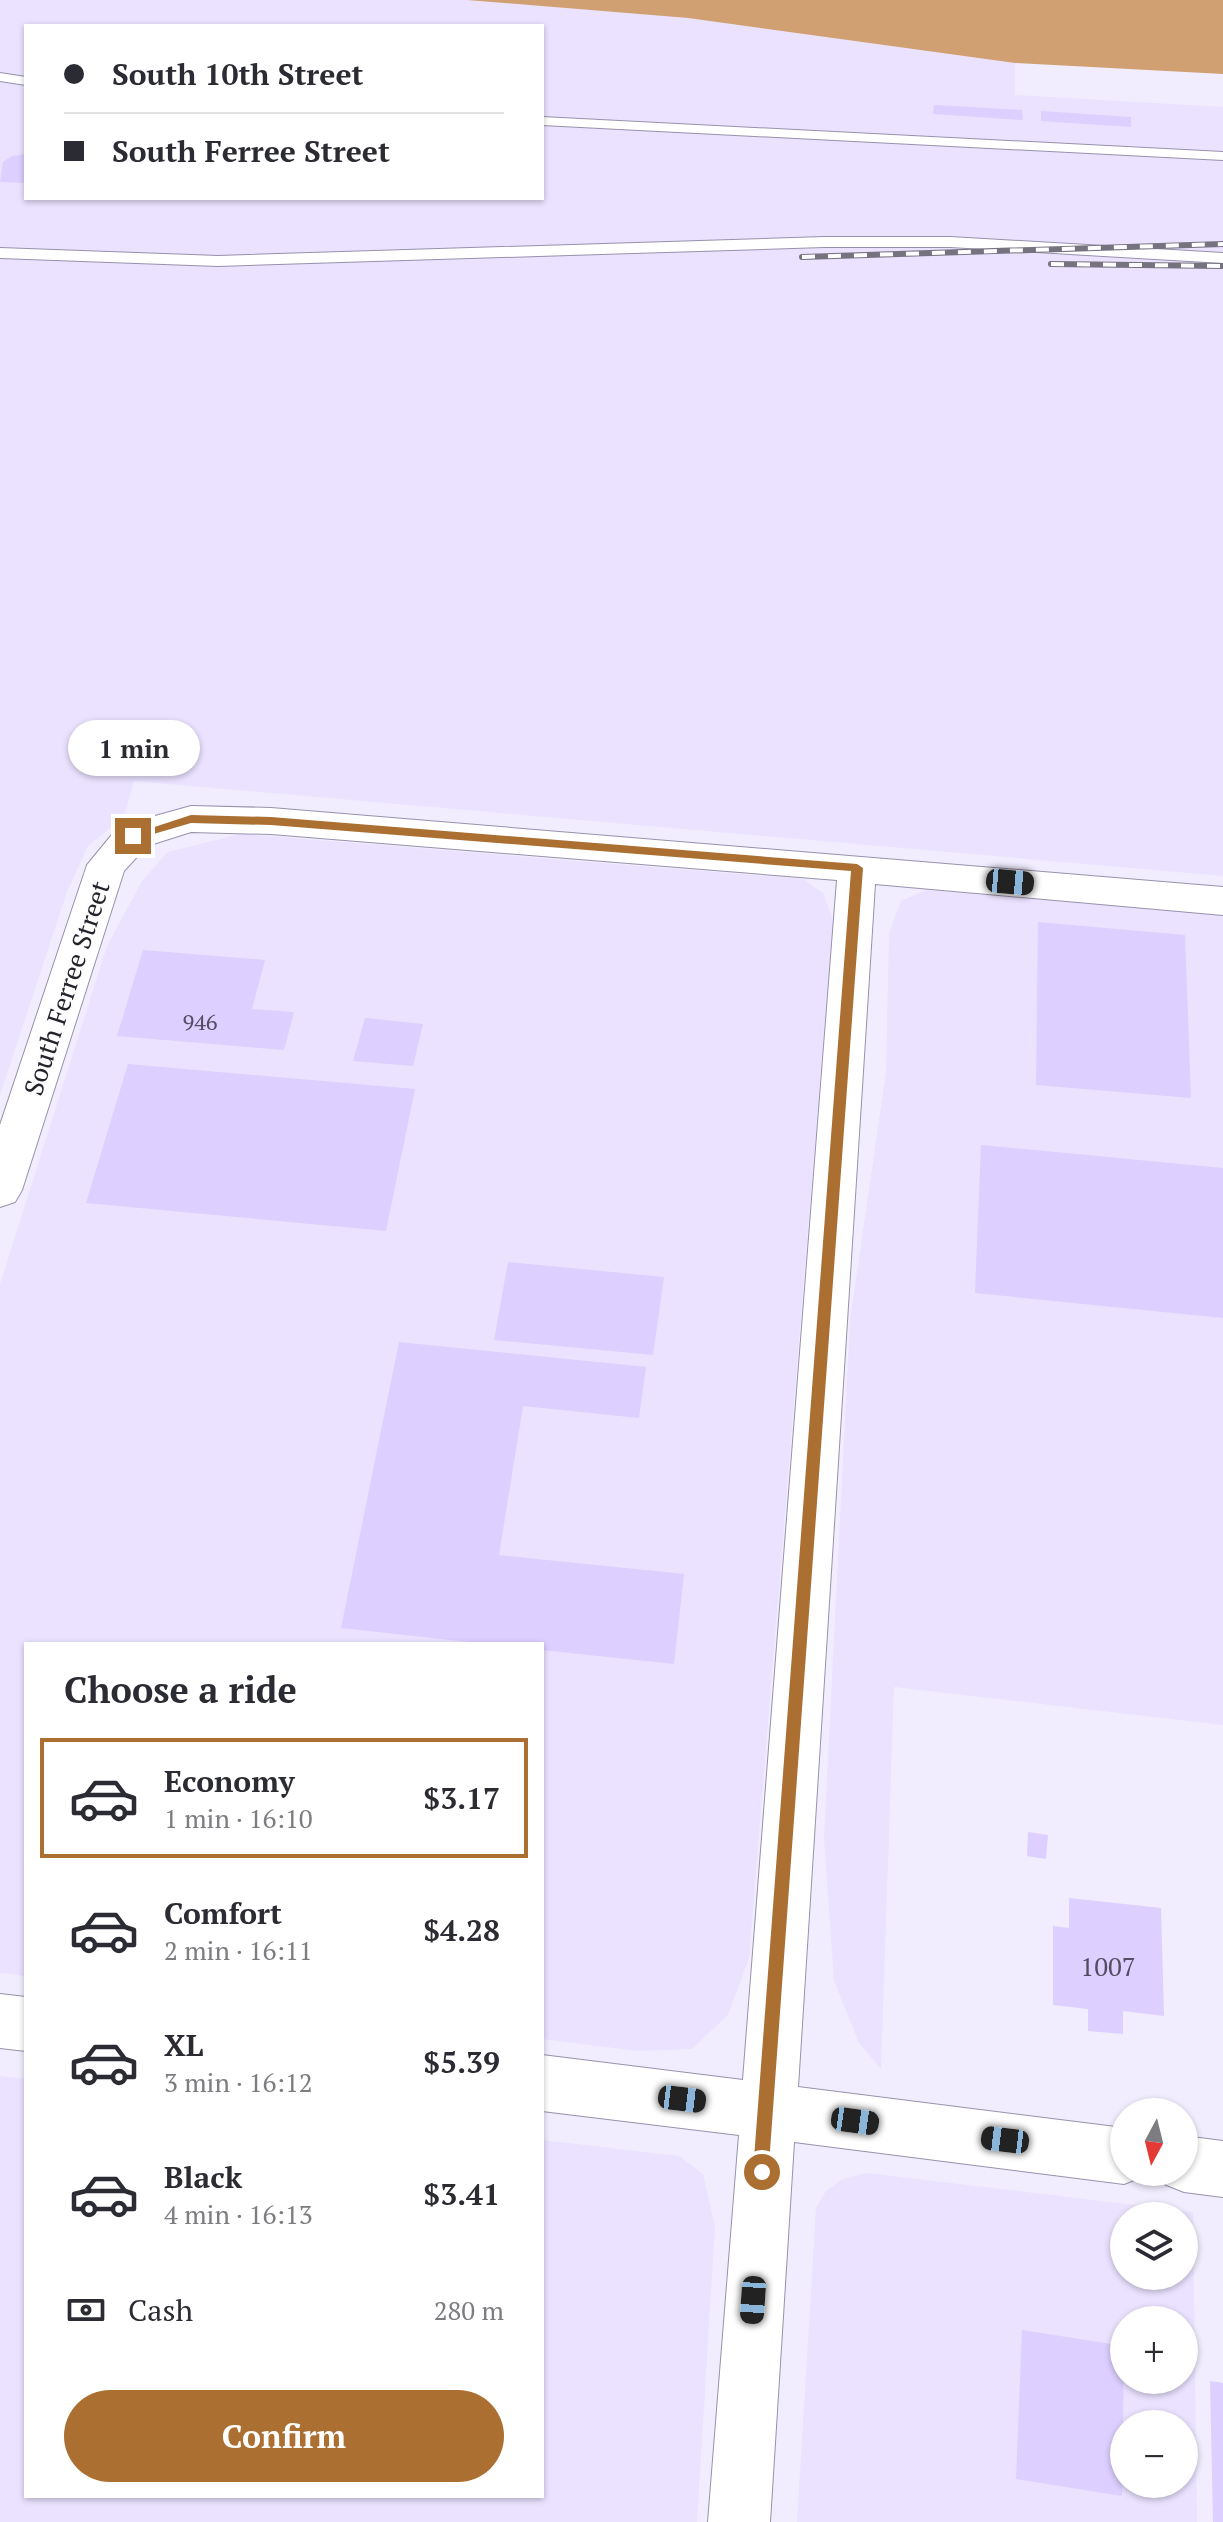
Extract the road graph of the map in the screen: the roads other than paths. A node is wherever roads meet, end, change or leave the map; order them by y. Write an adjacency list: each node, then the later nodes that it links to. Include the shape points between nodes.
1 (0, 77): 2 (lane)
2 (24, 81)
3 (544, 121): 4 (lane)
4 (1223, 156)
5 (0, 253): 6 (lane, via 218,261 902,242)
6 (1223, 258)
7 (857, 868): 8 (street, South Ferree Street); 9 (street, South Ferree Street, via 271,821 191,819 133,836 106,865); 13 (street)
8 (1223, 901)
9 (0, 1190)
10 (0, 2021): 11 (street)
11 (24, 2024)
12 (544, 2083): 13 (street)
13 (766, 2109): 14 (street); 17 (street)
14 (1110, 2154)
15 (1198, 2166): 16 (street)
16 (1223, 2169)
17 (739, 2522)

